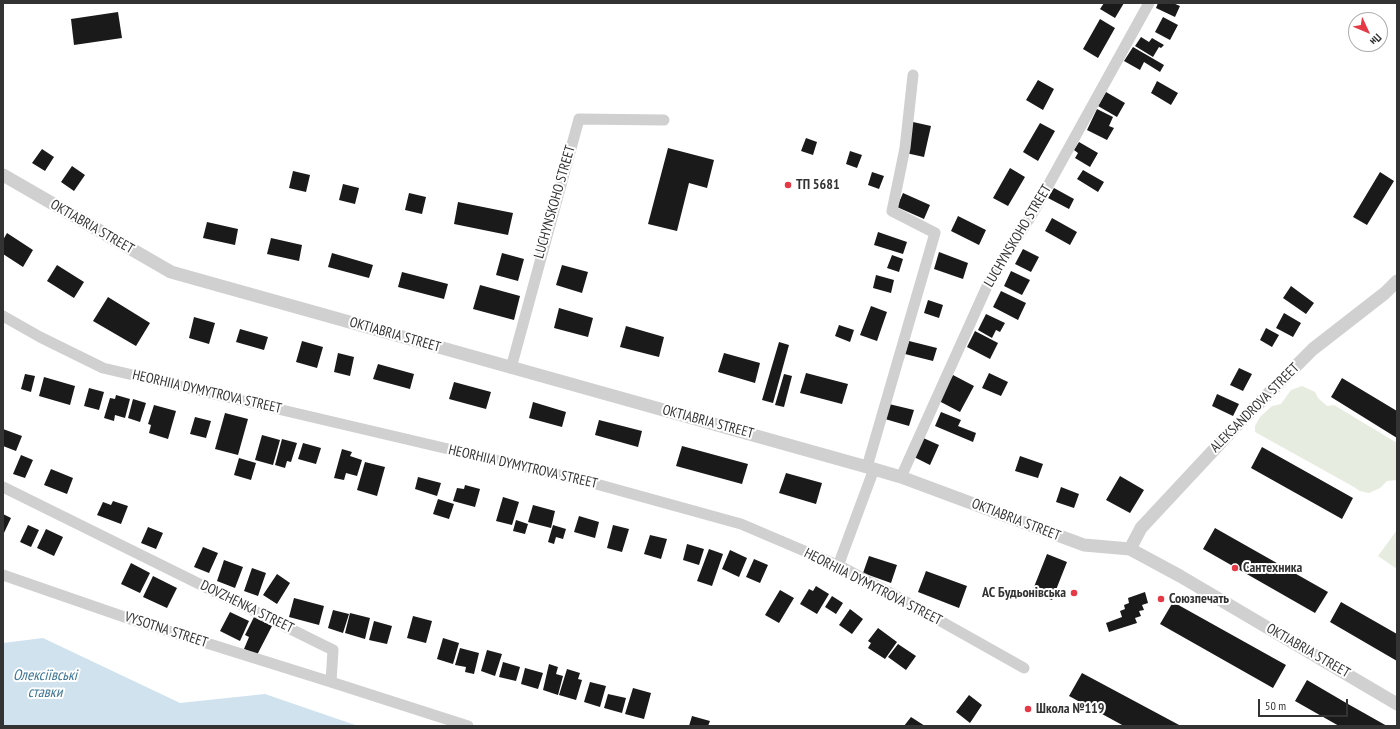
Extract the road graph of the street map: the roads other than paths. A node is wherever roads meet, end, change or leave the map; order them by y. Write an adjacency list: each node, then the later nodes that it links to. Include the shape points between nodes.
1 (1149, 3): 9 (street, LUCHYNSKOHO STREET, via 1034,211 988,284)
2 (914, 75): 8 (street, via 892,212 935,233)
3 (664, 120): 7 (street, LUCHYNSKOHO STREET, via 578,119)
4 (3, 175): 7 (street, OKTIABRIA STREET, via 171,272)
5 (1397, 282): 11 (street, ALEKSANDROVA STREET, via 1313,350 1238,424 1141,528)
6 (3, 316): 12 (street, HEORHIIA DYMYTROVA STREET, via 103,368 604,486 741,524)
7 (511, 368): 8 (street, OKTIABRIA STREET)
8 (870, 468): 9 (street, OKTIABRIA STREET); 12 (street)
9 (901, 477): 11 (street, OKTIABRIA STREET, via 1084,545)
10 (3, 487): 15 (street, DOVZHENKA STREET, via 333,650)
11 (1130, 549): 16 (street, OKTIABRIA STREET)
12 (838, 566): 14 (street, HEORHIIA DYMYTROVA STREET)
13 (3, 575): 15 (street, VYSOTNA STREET, via 133,620)
14 (1024, 668)
15 (331, 682): 17 (street)
16 (1397, 704)
17 (468, 726)

